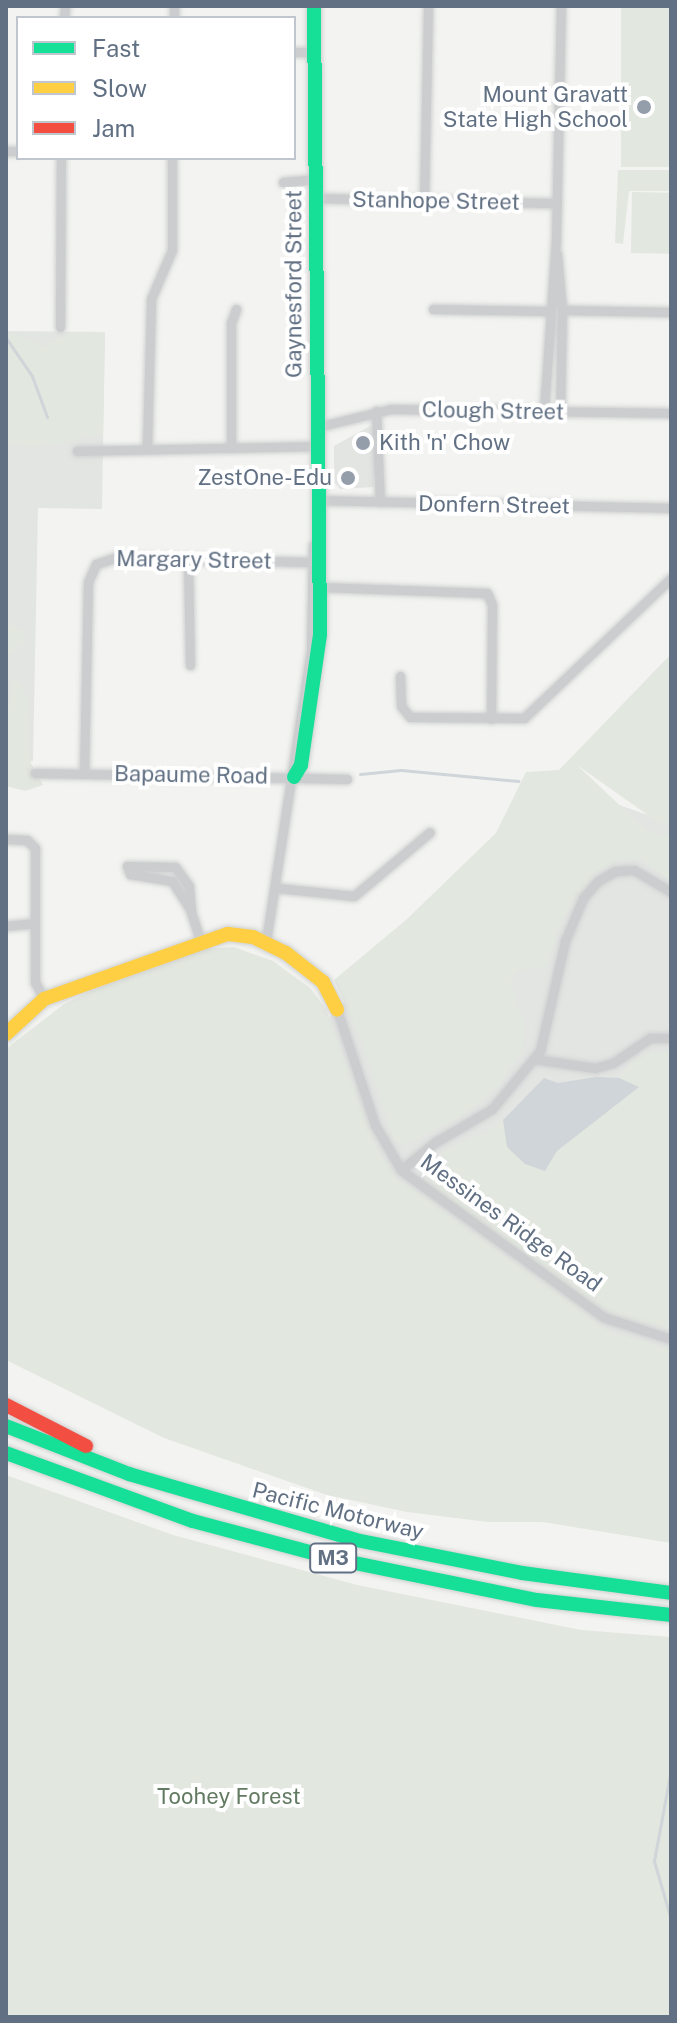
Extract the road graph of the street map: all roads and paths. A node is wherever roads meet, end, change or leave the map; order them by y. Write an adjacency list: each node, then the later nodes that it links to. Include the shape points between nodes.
1 (314, 6): 5 (main road, Gaynesford Street)
2 (428, 6): 11 (street)
3 (561, 6): 12 (street)
4 (296, 52): 5 (street)
5 (314, 52): 8 (main road, Gaynesford Street)
6 (61, 160): 19 (street)
7 (172, 160): 25 (street, via 172,250 151,299)
8 (316, 179): 9 (street); 10 (main road, Gaynesford Street)
9 (283, 182)
10 (316, 198): 11 (street, Stanhope Street); 24 (main road, Gaynesford Street)
11 (424, 201): 12 (street, Stanhope Street)
12 (557, 203): 13 (street)
13 (556, 239): 16 (street); 17 (street)
14 (236, 309): 27 (street, via 231,323)
15 (433, 309): 17 (street)
16 (562, 310): 18 (street); 22 (street)
17 (548, 311): 21 (street)
18 (671, 312)
19 (60, 327)
20 (376, 411): 21 (street, Clough Street); 24 (street, Clough Street); 29 (street)
21 (544, 411): 22 (street, Clough Street)
22 (560, 412): 23 (street, Clough Street)
23 (671, 413)
24 (317, 427): 26 (main road, Gaynesford Street)
25 (147, 446): 27 (street); 28 (street)
26 (317, 446): 27 (street); 30 (main road, Gaynesford Street)
27 (231, 448)
28 (77, 451)
29 (380, 502): 30 (street, Donfern Street); 31 (street, Donfern Street)
30 (318, 507): 33 (street, Gaynesford Street); 35 (main road, Gaynesford Street)
31 (671, 508)
32 (188, 560): 33 (street, Margary Street); 36 (street); 40 (street, Margary Street, via 118,557 104,559 90,572)
33 (312, 562): 41 (street, Gaynesford Street, via 312,642)
34 (671, 578): 38 (street, via 529,715)
35 (320, 587): 38 (street, via 487,593 492,605); 41 (main road, Gaynesford Street, via 319,653 301,765)
36 (190, 665)
37 (400, 676): 38 (street, via 401,706 410,717)
38 (491, 719)
39 (35, 773): 40 (street, Bapaume Road)
40 (84, 773): 41 (street, Bapaume Road)
41 (294, 777): 42 (street, Bapaume Road); 45 (street, Gaynesford Street)
42 (347, 779)
43 (430, 832): 45 (street, via 352,897)
44 (6, 839): 48 (street, via 27,840 35,848)
45 (278, 888): 51 (street, Gaynesford Street)
46 (669, 891): 56 (street, via 634,870 615,871 583,898 565,941)
47 (191, 911): 47 (street, via 170,880 129,874 127,866 175,867 188,884); 50 (street)
48 (35, 923): 49 (street); 52 (street, via 35,982)
49 (6, 926)
50 (200, 939): 51 (main road, Messines Ridge Road, via 232,934); 52 (main road, Messines Ridge Road)
51 (266, 941): 53 (main road, Messines Ridge Road, via 323,982)
52 (44, 999): 54 (main road, Messines Ridge Road)
53 (337, 1010): 57 (street, Messines Ridge Road, via 375,1125)
54 (6, 1034)
55 (671, 1038): 56 (street, via 650,1038 613,1063 595,1068)
56 (534, 1059): 57 (street, via 492,1109 434,1143)
57 (401, 1170): 58 (street, Messines Ridge Road, via 603,1317)
58 (671, 1339)
59 (6, 1405): 62 (main road, via 145,1470)
60 (6, 1426): 62 (main road, Pacific Motorway / M3)
61 (6, 1453): 64 (main road, Pacific Motorway / M3, via 193,1521 340,1560 537,1600)
62 (159, 1483): 63 (main road, Pacific Motorway / M3, via 288,1523 418,1554)
63 (671, 1593)
64 (671, 1615)

